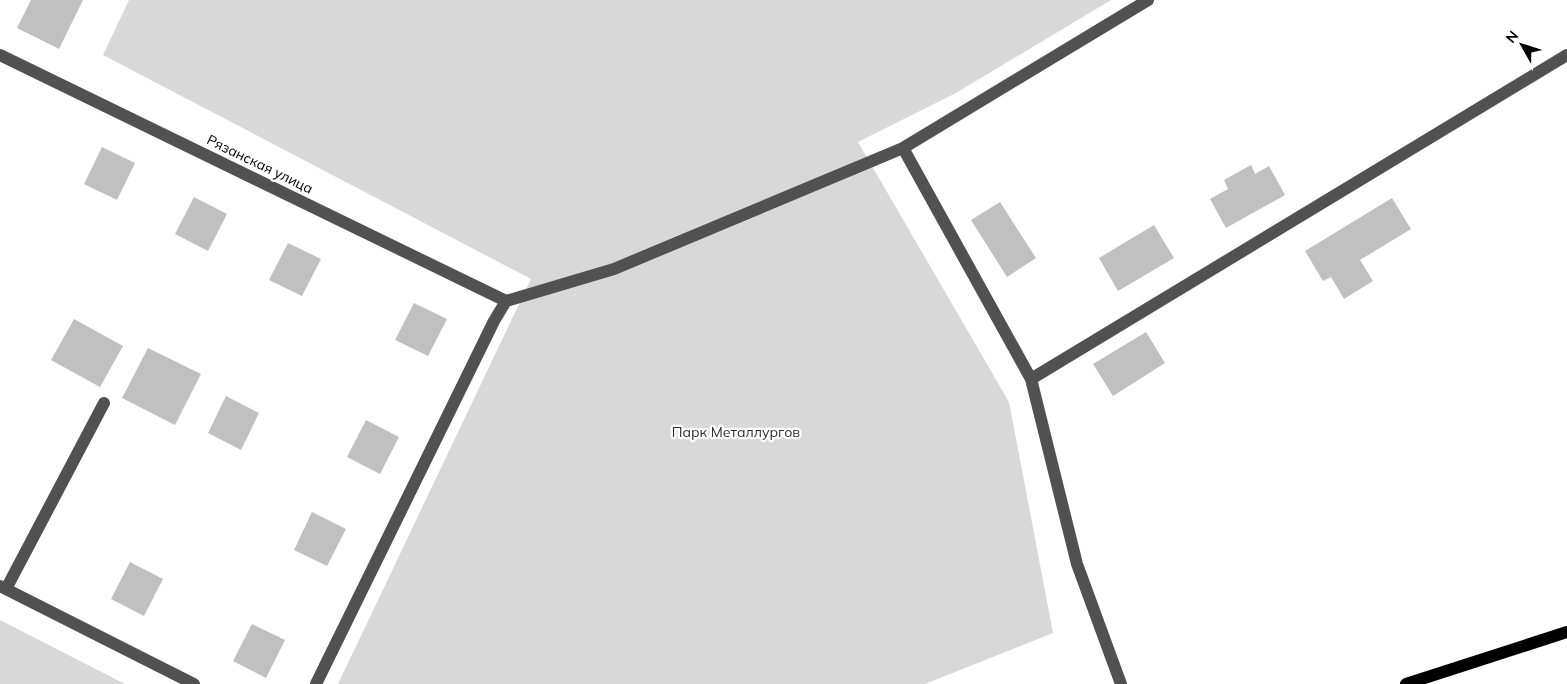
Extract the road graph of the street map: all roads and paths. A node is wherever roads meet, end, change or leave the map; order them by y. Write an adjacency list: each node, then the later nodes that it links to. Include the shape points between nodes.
1 (1148, 0): 4 (street)
2 (0, 55): 5 (street, Рязанская улица)
3 (1567, 56): 6 (street)
4 (903, 148): 5 (street, via 614,269); 6 (street)
5 (506, 301): 11 (street)
6 (1031, 379): 12 (street, via 1077,564)
7 (104, 403): 8 (street)
8 (3, 587): 10 (street)
9 (1567, 632): 13 (main road)
10 (194, 684)
11 (316, 684)
12 (1121, 684)
13 (1406, 684)

